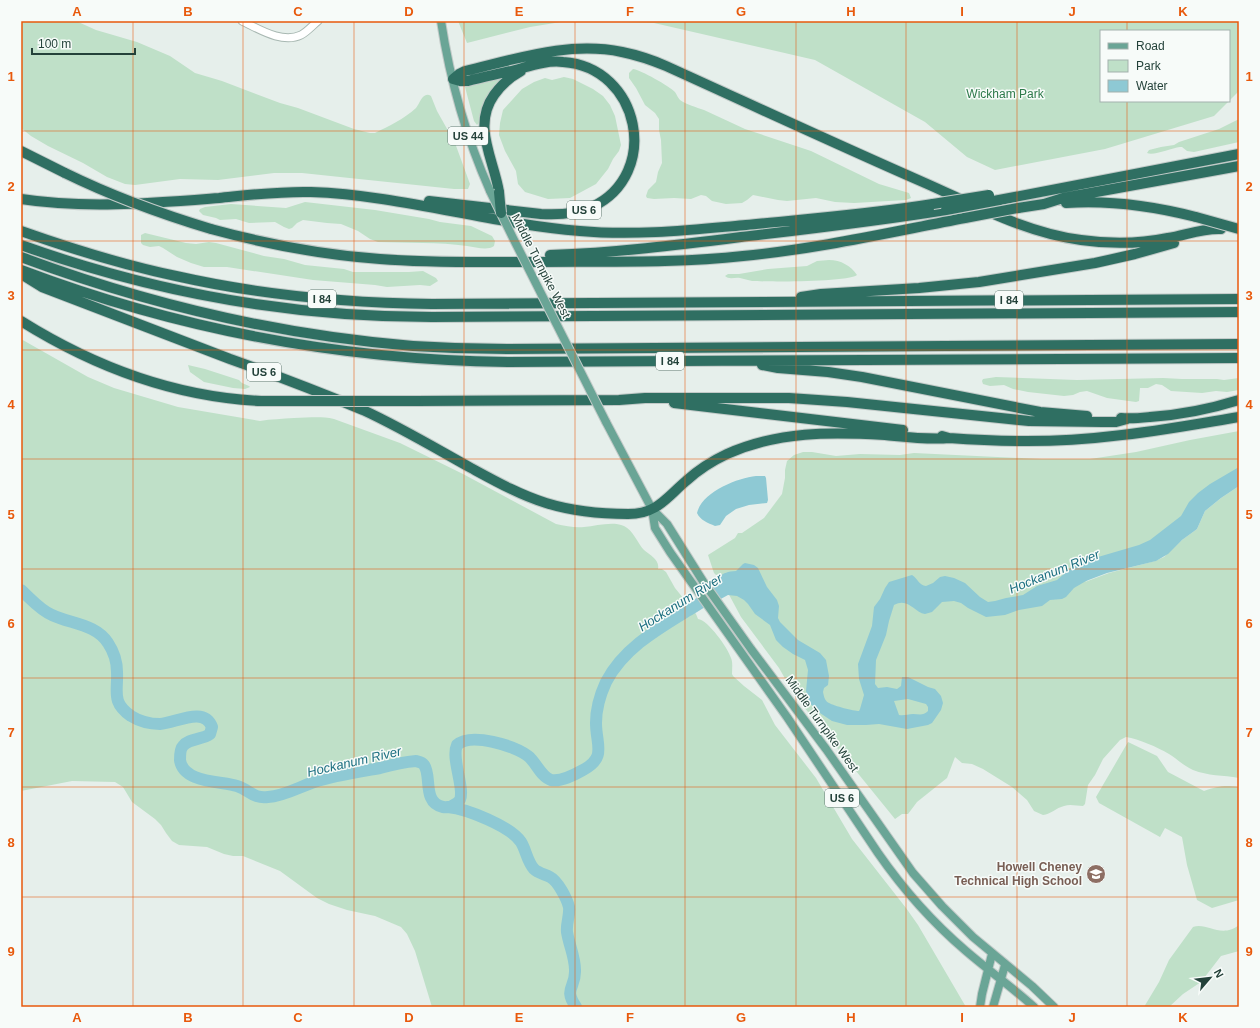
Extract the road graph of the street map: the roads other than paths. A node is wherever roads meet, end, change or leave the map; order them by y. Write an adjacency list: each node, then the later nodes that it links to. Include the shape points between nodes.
1 (242, 21): 2 (street, via 276,36 290,39 302,34)
2 (318, 21)
3 (441, 21): 5 (main road, US 44)
4 (538, 64): 5 (highway, via 468,81); 10 (highway, US 6, via 505,82 492,98 486,112 485,137); 11 (highway, US 6, via 562,62 592,70 615,87 628,107 634,133 631,160 620,183 603,200 578,211 548,214 375,194)
5 (452, 79): 10 (main road, US 44, via 477,159); 16 (highway, via 465,71 550,51 586,48 621,51 666,66 993,213 1046,232 1087,241 1128,242 1160,240)
6 (21, 151): 21 (highway, bridge, via 65,174 134,204 244,238 292,248 360,257)
7 (1239, 154): 9 (highway)
8 (1239, 166): 13 (highway, via 1063,198)
9 (1138, 174): 11 (highway, bridge, via 1108,175 933,204 775,222 669,231 608,233 546,227); 21 (highway, bridge, via 946,210 827,227 676,246 598,253 531,255)
10 (495, 192): 14 (highway, US 6, bridge)
11 (352, 195): 12 (highway, US 6, via 294,192 162,202 89,204)
12 (21, 199)
13 (1044, 204): 17 (highway, bridge, via 1086,202 1154,208); 21 (highway, bridge, via 809,248 731,258 675,261)
14 (500, 213): 36 (main road, Middle Turnpike West / US 6, bridge)
15 (1239, 224): 16 (highway)
16 (1221, 229): 25 (highway, via 1127,256 979,282 821,294)
17 (1239, 229)
18 (21, 231): 25 (highway, I 84, via 169,275 240,289 314,298 432,304)
19 (21, 245): 26 (highway, via 93,268 186,291 275,306 364,315 432,317)
20 (21, 257): 28 (highway, via 123,292 237,320 335,337 426,347 515,349)
21 (506, 262)
22 (21, 270): 30 (highway, I 84, via 107,300 163,316 249,336 344,351 404,358 484,362)
23 (21, 274): 36 (highway, US 6, via 42,287 366,412 492,480 536,500 570,509 605,513 635,514)
24 (1239, 299): 25 (highway, I 84)
25 (779, 302)
26 (1239, 312)
27 (21, 321): 31 (highway, bridge, via 77,353 131,374 168,386 230,398 261,401)
28 (1239, 344)
29 (1239, 358): 30 (highway, I 84)
30 (746, 361): 34 (highway, via 778,368 862,377 1040,412)
31 (618, 400): 34 (highway, via 789,398 1033,422 1116,422); 35 (highway, via 694,405 922,432)
32 (1239, 400): 34 (highway, via 1188,412)
33 (1239, 417): 35 (highway, via 1073,440 1005,441)
34 (1127, 419)
35 (949, 438): 36 (highway, via 815,433 768,441 735,451 710,463)
36 (652, 509): 37 (main road, Middle Turnpike West / US 6, via 667,524 704,583); 38 (main road, Middle Turnpike West / US 6, via 657,531)
37 (778, 684): 38 (main road); 39 (main road, Middle Turnpike West / US 6, via 913,873 949,914)
38 (768, 690): 41 (main road, Middle Turnpike West / US 6, via 911,896 962,948)
39 (992, 954): 40 (main road, Middle Turnpike West / US 6); 41 (main road)
40 (1005, 965): 42 (main road); 46 (main road, Middle Turnpike West)
41 (988, 969): 42 (main road, Middle Turnpike West); 43 (main road)
42 (1001, 979): 44 (main road); 45 (main road, Middle Turnpike West)
43 (980, 1007)
44 (993, 1007)
45 (1034, 1007)
46 (1054, 1007)

